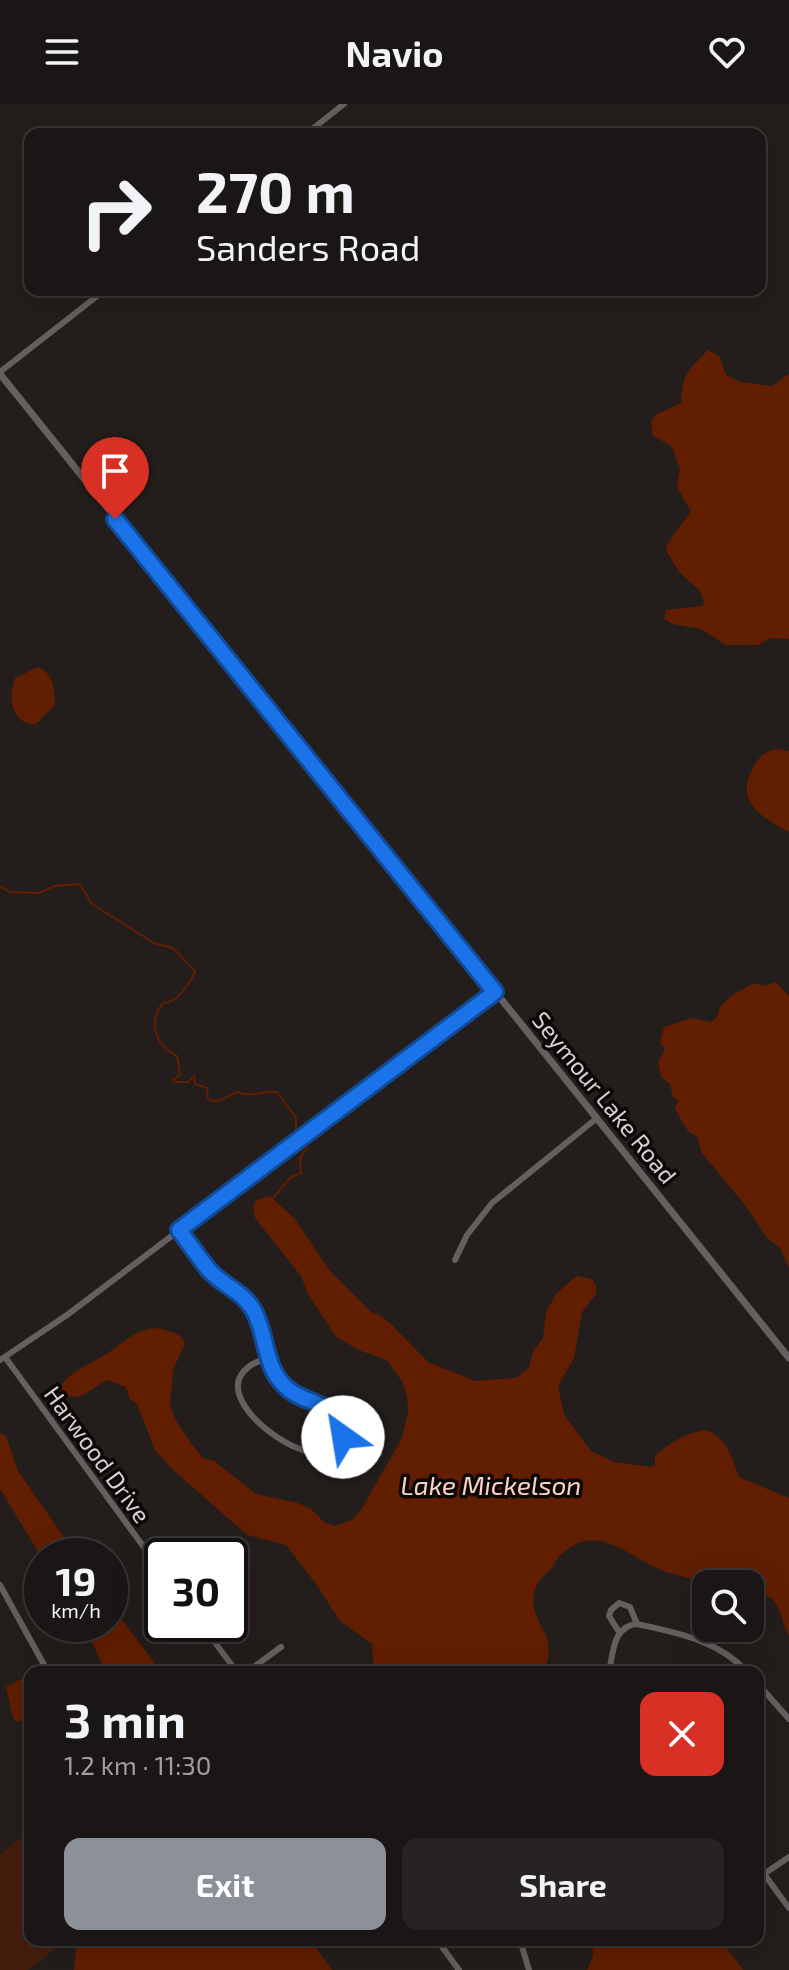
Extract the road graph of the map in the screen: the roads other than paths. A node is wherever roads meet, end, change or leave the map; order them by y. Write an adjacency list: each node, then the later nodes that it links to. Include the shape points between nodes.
1 (344, 104): 2 (street)
2 (314, 128)
3 (97, 296): 4 (street)
4 (0, 373): 5 (street, Seymour Lake Road)
5 (495, 992): 6 (street, Seymour Lake Road); 7 (street)
6 (597, 1118): 8 (street, via 493,1202); 10 (street, Seymour Lake Road)
7 (179, 1230): 9 (street); 11 (street, via 210,1270 248,1301)
8 (455, 1260)
9 (2, 1358): 12 (street, Harwood Drive)
10 (789, 1358)
11 (267, 1359): 11 (street, via 287,1389 338,1414 343,1437 331,1451 308,1452 289,1444 243,1406 238,1379 251,1364)
12 (144, 1548)
13 (0, 1585): 18 (street)
14 (637, 1624): 15 (street); 15 (street, via 630,1607 619,1603 609,1616); 22 (street, via 703,1641)
15 (619, 1632): 21 (street)
16 (214, 1642): 19 (street)
17 (281, 1647): 20 (street)
18 (45, 1666)
19 (232, 1666)
20 (255, 1666)
21 (610, 1666)
22 (741, 1666)
23 (764, 1691): 24 (street)
24 (789, 1719)
25 (789, 1857): 26 (street)
26 (764, 1874): 27 (street)
27 (789, 1908)
28 (441, 1946): 30 (street)
29 (522, 1946): 31 (street)
30 (459, 1970)
31 (529, 1970)

